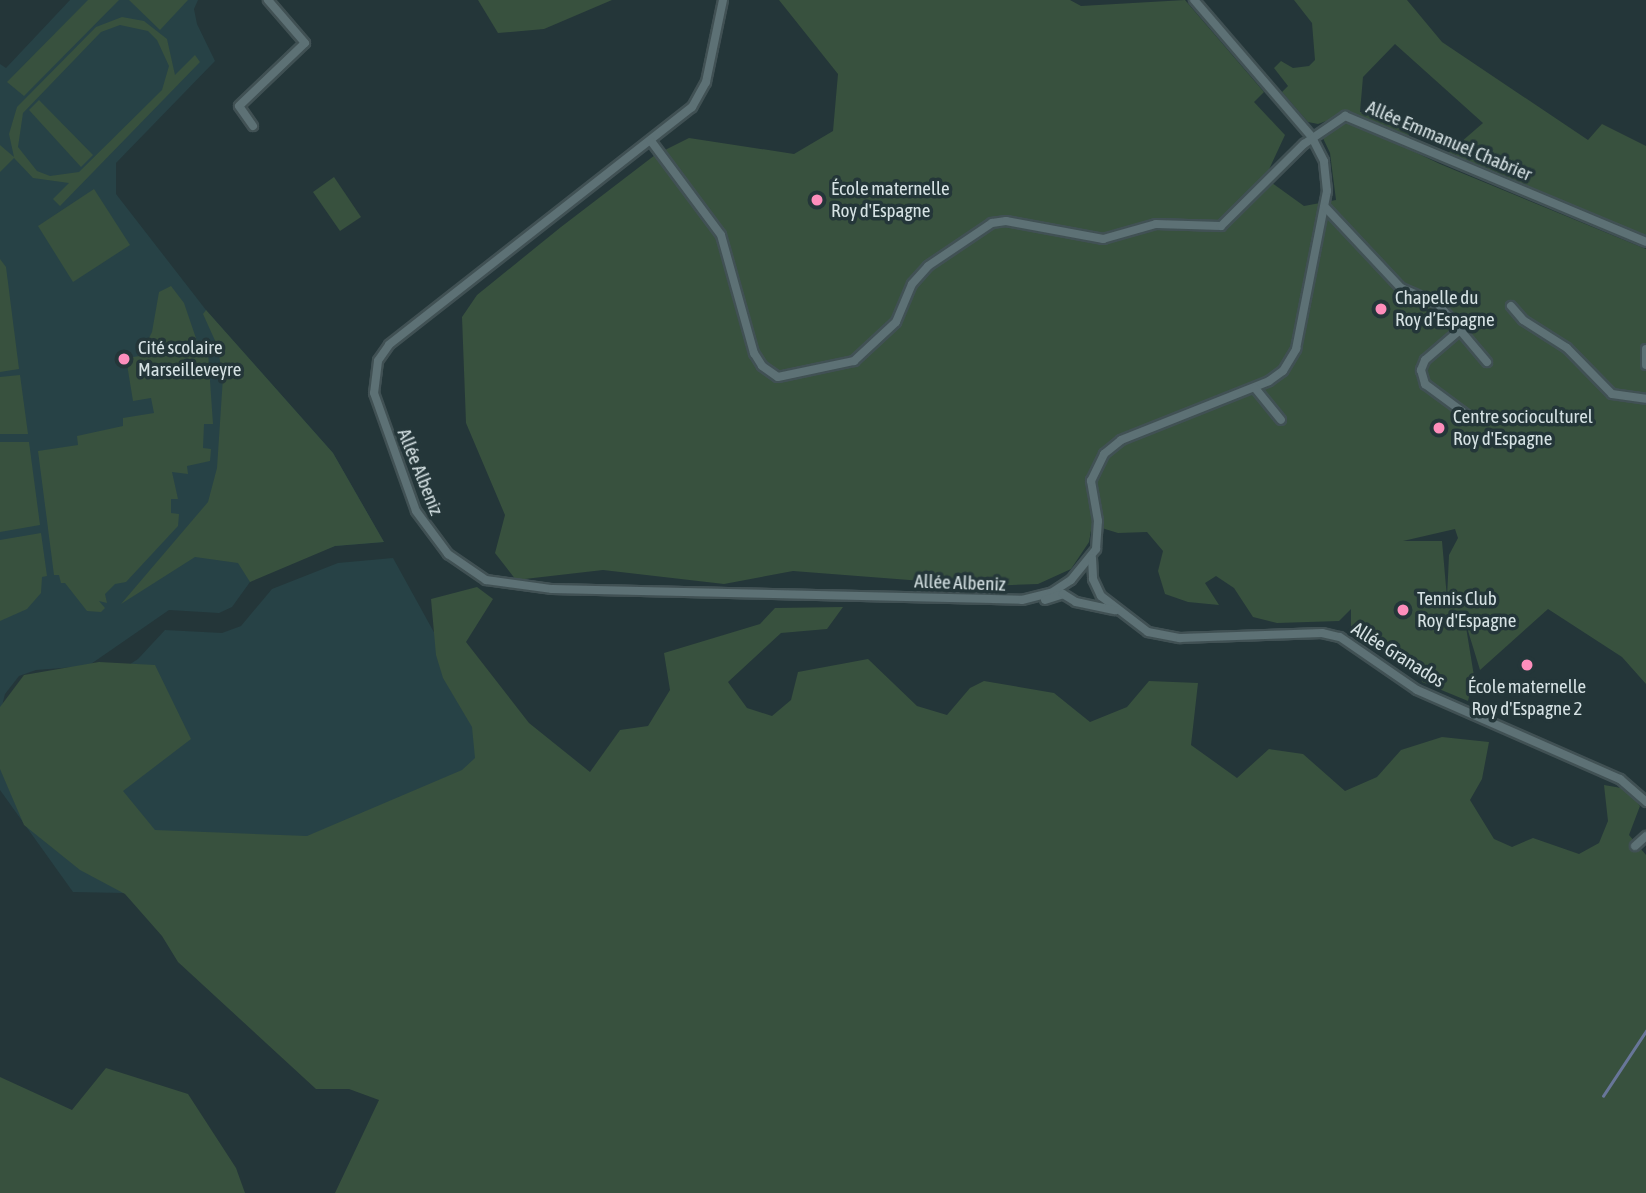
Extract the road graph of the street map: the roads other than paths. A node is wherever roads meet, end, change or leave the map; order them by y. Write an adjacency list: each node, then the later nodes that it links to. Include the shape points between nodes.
1 (268, 0): 4 (street, via 305,43 239,106)
2 (723, 0): 6 (street, Allée Albeniz, via 702,95)
3 (1194, 0): 5 (street)
4 (253, 126)
5 (1312, 137): 6 (street, Allée Emmanuel Chabrier, via 1221,226 1156,224 1103,239 1006,221 992,223 928,267 912,284 896,322 854,361 786,377 770,373 758,360 721,235); 7 (street, via 1327,171); 8 (street, Allée Emmanuel Chabrier, via 1336,119 1353,117 1421,150)
6 (651, 141): 21 (street, Allée Albeniz, via 382,353 374,372 374,393 425,528 447,554 476,575 516,587)
7 (1325, 207): 10 (street, via 1401,288 1438,304); 14 (street, via 1296,349 1283,371)
8 (1646, 242)
9 (1511, 306): 15 (street, via 1523,320 1567,348 1612,394)
10 (1460, 330): 12 (street); 16 (street, via 1425,360 1421,370 1425,384)
11 (1646, 349): 13 (street)
12 (1487, 362)
13 (1646, 365)
14 (1255, 388): 17 (street); 18 (street, via 1121,440 1104,454 1091,481 1098,533)
15 (1646, 399)
16 (1471, 418)
17 (1281, 419)
18 (1092, 558): 19 (street, Allée Albeniz); 22 (street, Allée Granados, via 1096,587)
19 (1071, 580): 20 (street, Allée Albeniz); 21 (street, Allée Albeniz, via 1051,593)
20 (1063, 594): 21 (street, Allée Granados); 22 (street, Allée Granados, via 1076,602)
21 (1022, 600)
22 (1115, 610): 23 (street, Allée Granados, via 1139,628 1167,637 1322,633 1340,637 1418,690 1620,779)
23 (1646, 802)
24 (1646, 836): 25 (street)
25 (1635, 846)

